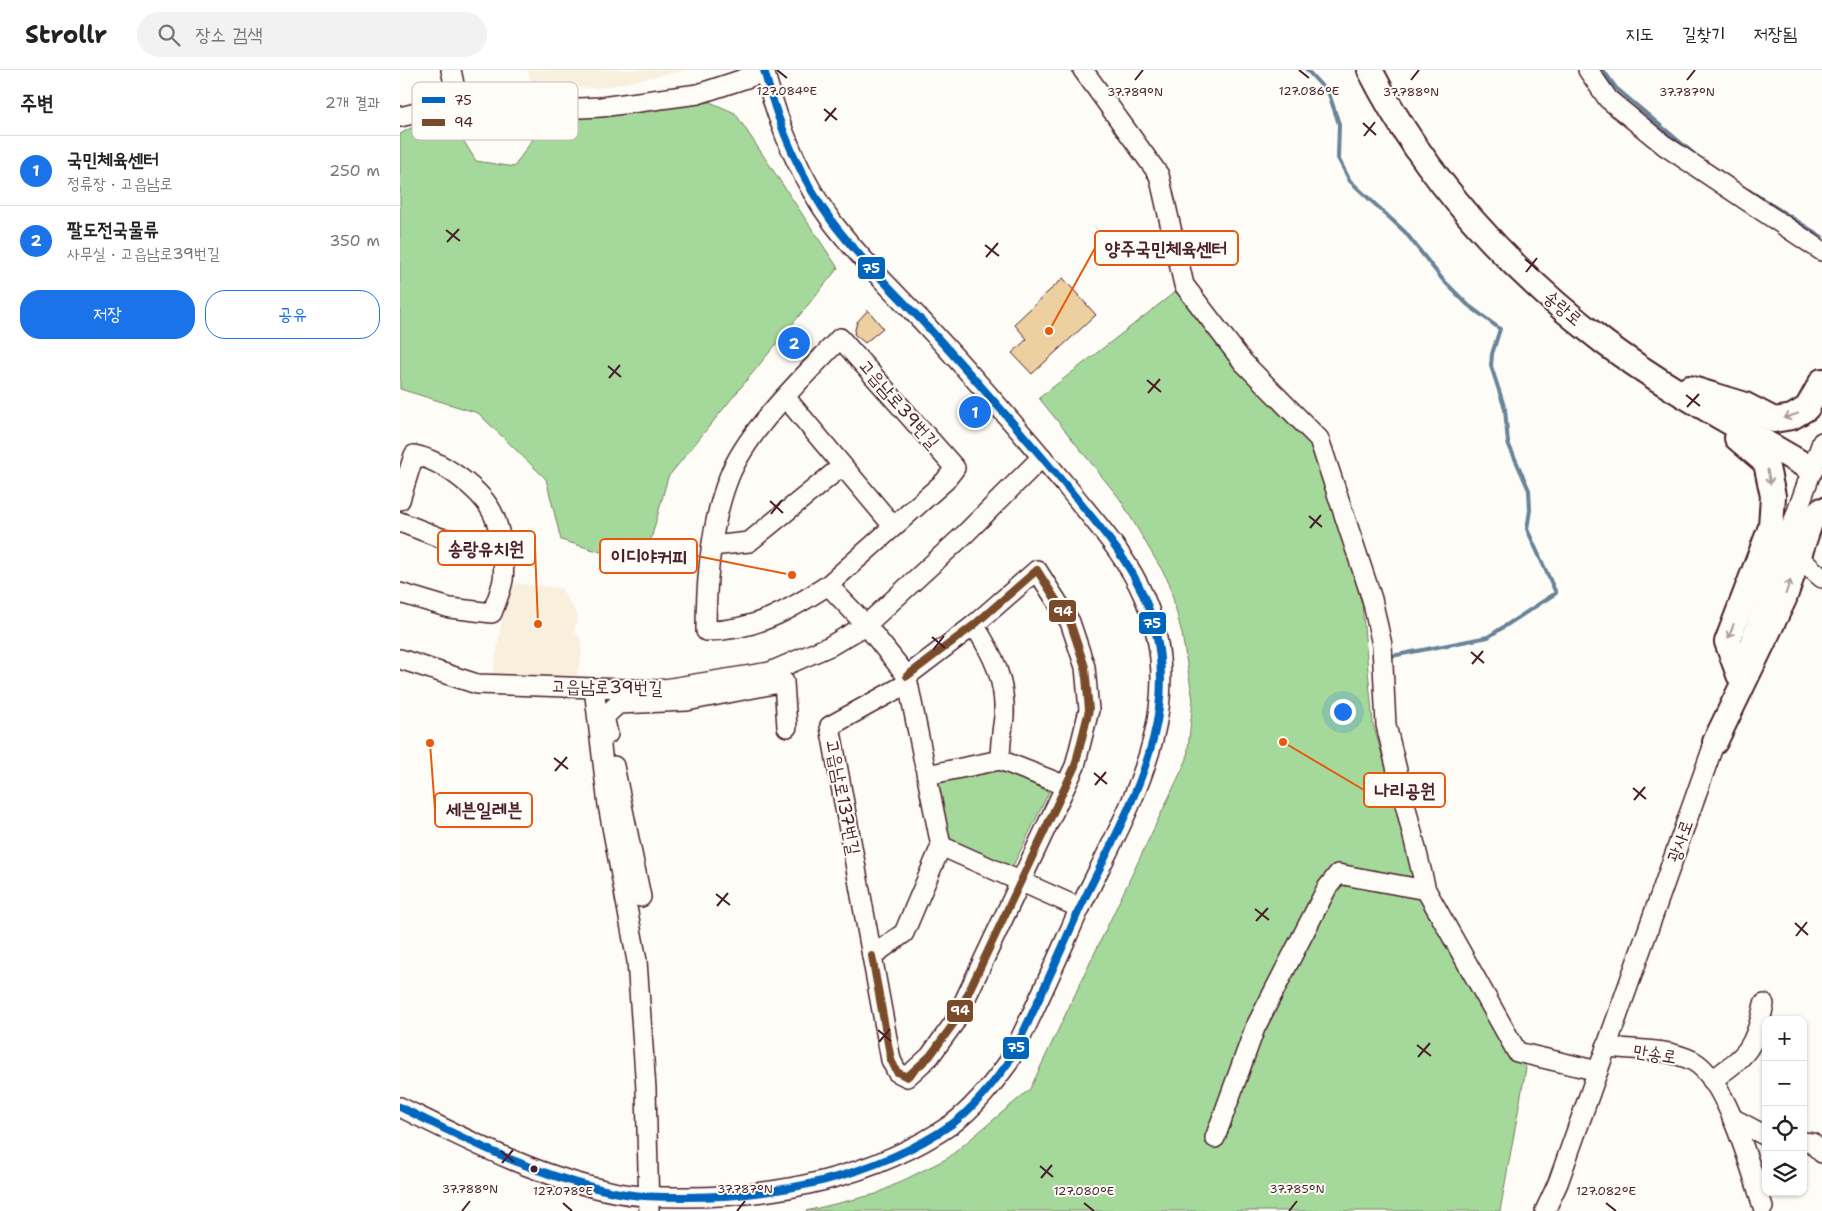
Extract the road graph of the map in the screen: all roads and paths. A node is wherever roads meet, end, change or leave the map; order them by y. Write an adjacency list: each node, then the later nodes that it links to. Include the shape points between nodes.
1 (1083, 70): 39 (street, via 1159,175 1184,285 1243,362 1319,439 1372,599 1382,646 1386,725)
2 (1370, 70): 7 (main road, 송랑로, via 1425,160 1515,265 1606,343)
3 (1588, 70): 6 (street, via 1608,100 1664,145)
4 (764, 71): 5 (street, via 698,94); 13 (street, via 800,171 832,220)
5 (578, 108)
6 (1822, 251)
7 (1658, 378): 8 (main road, one-way to 7, via 1807,408 1792,417 1774,420 1745,405); 10 (main road, 송랑로)
8 (1822, 381)
9 (786, 398): 14 (street); 19 (street, 고읍남로39번길, via 840,338 955,468 945,481); 20 (street, 고읍남로39번길, via 754,437 729,476)
10 (1700, 405): 15 (main road, 송랑로); 29 (main road, one-way to 29, via 1766,464 1773,496 1771,527 1727,642)
11 (1822, 442): 15 (street, 광사로)
12 (407, 453): 16 (street); 21 (street, via 424,456 449,468 474,490 494,514)
13 (1042, 457): 27 (street, 고읍남로39번길); 41 (street, via 1119,551 1131,572 1145,598 1156,636 1161,677 1158,715 1141,782)
14 (841, 467): 19 (street); 20 (street, via 749,542)
15 (1816, 472): 29 (street, 광사로)
16 (400, 500)
17 (1822, 510): 22 (main road, via 1811,520)
18 (400, 522): 21 (street, via 441,538)
19 (893, 526): 24 (street, 고읍남로39번길)
20 (712, 546): 24 (street, 고읍남로39번길, via 706,631 723,631 753,624 790,610)
21 (501, 547): 25 (street, via 503,580 492,613 450,608)
22 (1798, 557): 23 (street); 33 (main road, one-way to 22, via 1784,599)
23 (1822, 578)
24 (828, 585): 27 (street)
25 (400, 593)
26 (974, 625): 30 (street, 고읍남로137번길); 34 (street, via 993,654 1002,686 1004,715); 36 (street, 고읍남로137번길, via 1037,570 1070,622 1085,667 1089,710 1074,766)
27 (866, 626): 30 (street); 31 (street, 고읍남로39번길, via 770,672 658,690)
28 (400, 659): 31 (street, 고읍남로39번길, via 477,684)
29 (1739, 675): 33 (street, 광사로)
30 (907, 680): 35 (street); 42 (street, 고읍남로137번길, via 830,726)
31 (594, 688): 53 (street, via 608,806 637,961 646,1089)
32 (787, 727): 40 (street, via 784,682 687,701 618,704 604,717)
33 (1715, 742): 44 (street, 광사로)
34 (1000, 760): 35 (street); 36 (street)
35 (927, 774): 37 (street)
36 (1064, 785): 38 (street, 고읍남로137번길)
37 (941, 846): 38 (street); 42 (street, via 904,933)
38 (1020, 882): 41 (street); 42 (street, 고읍남로137번길, via 954,1023 930,1056 907,1077 898,1072 891,1060)
39 (1426, 890): 45 (street, via 1517,1052); 50 (street, via 1338,874 1327,888 1255,1028)
40 (641, 897)
41 (1080, 908): 53 (street, via 1008,1063 953,1123 879,1163 786,1189)
42 (872, 956)
43 (1764, 1004): 46 (street, via 1757,1035 1747,1052)
44 (1606, 1047): 45 (street, 광사로); 46 (street, 만송로, via 1667,1053 1694,1062)
45 (1598, 1071): 55 (street, 광사로)
46 (1712, 1080): 48 (street, 만송로)
47 (400, 1107): 53 (street, via 539,1172)
48 (1732, 1118): 49 (street); 54 (street, 만송로)
49 (1762, 1134)
50 (1215, 1138)
51 (1807, 1142): 52 (street)
52 (1822, 1153)
53 (648, 1204)
54 (1763, 1207)
55 (1545, 1211)

